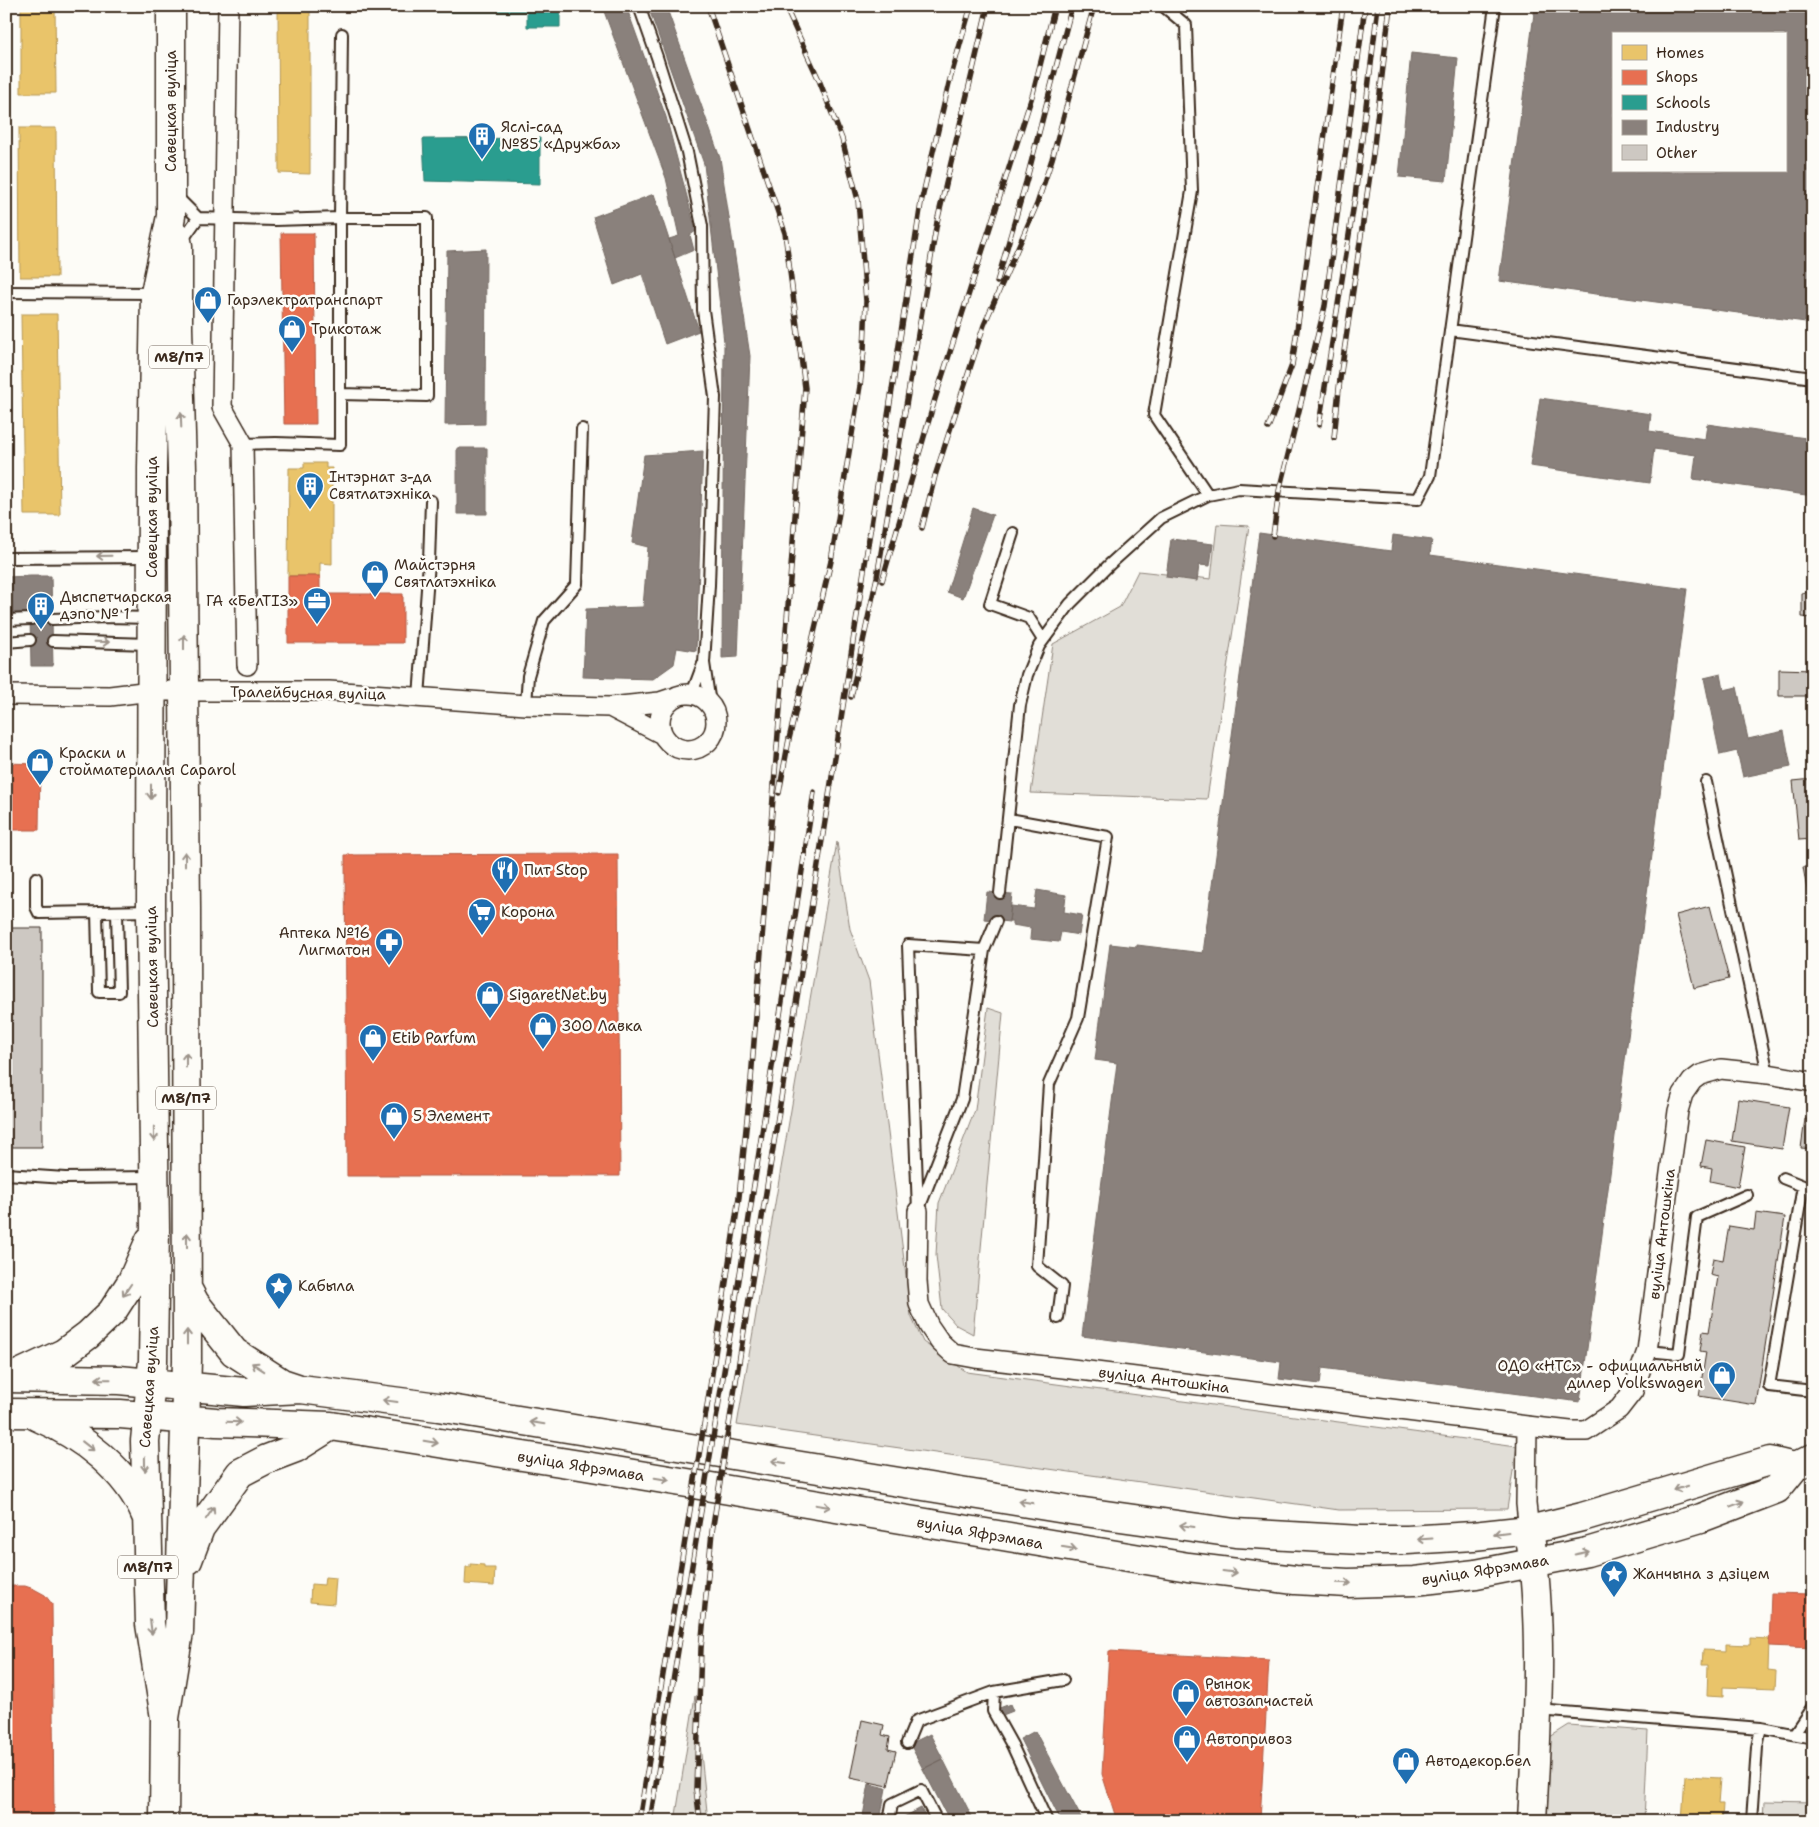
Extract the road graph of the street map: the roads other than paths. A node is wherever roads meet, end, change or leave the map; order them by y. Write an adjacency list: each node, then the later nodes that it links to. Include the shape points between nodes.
1 (171, 6): 7 (main road, Савецкая вуліца / М8/П7)
2 (228, 6): 10 (street)
3 (639, 6): 32 (lane, via 687,152 702,226 703,310 715,397)
4 (1163, 6): 19 (lane, via 1186,25 1192,192 1154,415)
5 (1495, 6): 14 (lane)
6 (342, 34): 9 (lane)
7 (171, 203): 8 (lane); 11 (main road, Савецкая вуліца / М8/П7); 13 (main road, Савецкая вуліца / М8/П7)
8 (198, 218): 10 (lane); 11 (lane)
9 (340, 218): 10 (lane); 16 (lane); 16 (lane, via 427,218 427,396)
10 (225, 219): 18 (street, via 222,406)
11 (178, 246): 35 (main road, Савецкая вуліца / М8/П7, one-way to 11)
12 (6, 292): 13 (lane)
13 (154, 293): 22 (main road, Савецкая вуліца / М8/П7)
14 (1450, 330): 15 (lane); 19 (lane, via 1430,476 1418,499 1239,489)
15 (1813, 378)
16 (340, 394): 18 (lane, via 340,445)
17 (582, 429): 40 (lane, via 577,584 544,621 528,676)
18 (243, 444): 33 (street)
19 (1208, 495): 30 (lane, via 1160,518 1070,604)
20 (431, 501): 37 (lane)
21 (1013, 533): 30 (lane, via 990,604 1029,618)
22 (152, 557): 23 (lane, one-way to 23); 27 (main road, Савецкая вуліца / М8/П7)
23 (6, 558)
24 (30, 618): 26 (lane)
25 (52, 619): 27 (lane, via 107,617)
26 (6, 620)
27 (152, 631): 29 (lane, one-way to 27); 34 (main road, Савецкая вуліца / М8/П7)
28 (30, 640): 31 (lane)
29 (53, 640)
30 (1043, 640): 44 (lane, via 1027,674 1020,706)
31 (6, 642)
32 (704, 663): 38 (lane, via 694,688); 39 (lane)
33 (247, 665)
34 (151, 691): 35 (street, Тралейбусная вуліца); 36 (street, Тралейбусная вуліца, via 110,696); 47 (main road, Савецкая вуліца / М8/П7, one-way to 47)
35 (184, 691): 37 (street, Тралейбусная вуліца, via 330,691); 60 (main road, Савецкая вуліца / М8/П7, one-way to 35)
36 (6, 695)
37 (420, 696): 40 (street, Тралейбусная вуліца)
38 (679, 696): 39 (street, via 699,696); 41 (street, Тралейбусная вуліца, via 660,702); 42 (street, via 663,708 659,721)
39 (710, 704): 42 (street, via 716,721 715,730 708,742 697,749 683,750 671,745)
40 (526, 705): 41 (street, Тралейбусная вуліца)
41 (610, 707): 42 (street, Тралейбусная вуліца)
42 (662, 734)
43 (1706, 782): 52 (lane)
44 (1009, 819): 46 (lane); 61 (lane, via 1108,837 1078,1018 1049,1084 1038,1266 1062,1286)
45 (36, 878): 48 (lane, via 39,913)
46 (1000, 893)
47 (151, 911): 49 (lane); 55 (main road, Савецкая вуліца / М8/П7, one-way to 55)
48 (97, 912): 49 (lane); 49 (lane, via 99,992 118,992)
49 (117, 912)
50 (996, 921): 51 (lane)
51 (984, 950): 58 (lane, via 962,1099); 58 (lane, via 908,945)
52 (1768, 1074): 53 (street, вуліца Антошкіна); 62 (street, вуліца Антошкіна, via 1720,1069 1700,1075 1683,1094 1678,1111)
53 (1813, 1082)
54 (6, 1174): 55 (lane, via 65,1178)
55 (154, 1177): 59 (main road, Савецкая вуліца / М8/П7)
56 (1783, 1178): 67 (lane, via 1803,1186 1769,1386)
57 (1747, 1195): 62 (lane, via 1697,1217 1679,1354)
58 (918, 1211): 72 (street, вуліца Антошкіна, via 919,1304 929,1326 953,1354)
59 (155, 1230): 63 (main road, one-way to 63, via 132,1281 112,1312 64,1352); 64 (main road, Савецкая вуліца / М8/П7)
60 (187, 1288): 65 (main road, Савецкая вуліца / М8/П7, one-way to 60); 66 (main road, one-way to 60, via 282,1383 234,1352)
61 (1058, 1318)
62 (1647, 1351): 72 (street, вуліца Антошкіна, via 1634,1391 1619,1409 1603,1421 1586,1431)
63 (8, 1378): 64 (main road, вуліца Яфрэмава, one-way to 63)
64 (151, 1383): 65 (main road, вуліца Яфрэмава); 69 (main road, Савецкая вуліца / М8/П7)
65 (186, 1386): 66 (main road, вуліца Яфрэмава, via 244,1392); 70 (main road, Савецкая вуліца / М8/П7)
66 (301, 1389): 73 (main road, вуліца Яфрэмава, one-way to 66)
67 (1813, 1391)
68 (18, 1413): 69 (main road, вуліца Яфрэмава); 76 (main road, one-way to 76, via 70,1433 105,1460 142,1506)
69 (148, 1416): 70 (main road, вуліца Яфрэмава); 76 (main road, Савецкая вуліца / М8/П7, one-way to 76, via 145,1441)
70 (186, 1419): 71 (main road, вуліца Яфрэмава, one-way to 71); 79 (main road, Савецкая вуліца / М8/П7)
71 (331, 1426): 75 (main road, вуліца Яфрэмава, one-way to 75); 79 (main road, one-way to 71, via 200,1528 240,1472 296,1448)
72 (1527, 1426): 77 (street)
73 (586, 1431): 75 (main road, via 594,1439 594,1452 588,1461); 77 (main road, вуліца Яфрэмава, one-way to 73, via 1407,1540 1235,1533 1077,1511)
74 (1804, 1462): 77 (main road, вуліца Яфрэмава, one-way to 77, via 1770,1461); 78 (main road, вуліца Яфрэмава, one-way to 74, via 1587,1552 1701,1518 1777,1489)
75 (580, 1465): 78 (main road, вуліца Яфрэмава, one-way to 78, via 1082,1550 1295,1580 1348,1583 1415,1581 1476,1574)
76 (147, 1519): 84 (main road, Савецкая вуліца / М8/П7, one-way to 84, via 150,1624)
77 (1529, 1530): 78 (main road)
78 (1534, 1562): 83 (main road, via 1539,1635)
79 (180, 1591): 84 (main road, Савецкая вуліца / М8/П7, via 179,1632)
80 (1063, 1680): 81 (lane)
81 (994, 1692): 88 (lane, via 916,1721); 92 (lane, via 993,1711)
82 (1813, 1706): 86 (lane)
83 (1538, 1710): 85 (lane); 93 (main road)
84 (165, 1718): 89 (main road, Савецкая вуліца / М8/П7)
85 (1761, 1728): 86 (lane); 94 (lane)
86 (1794, 1734): 87 (lane)
87 (1813, 1738)
88 (907, 1743)
89 (164, 1821)
90 (889, 1821): 91 (lane, via 892,1804 921,1790)
91 (937, 1821)
92 (1047, 1821)
93 (1532, 1821)
94 (1752, 1821)

